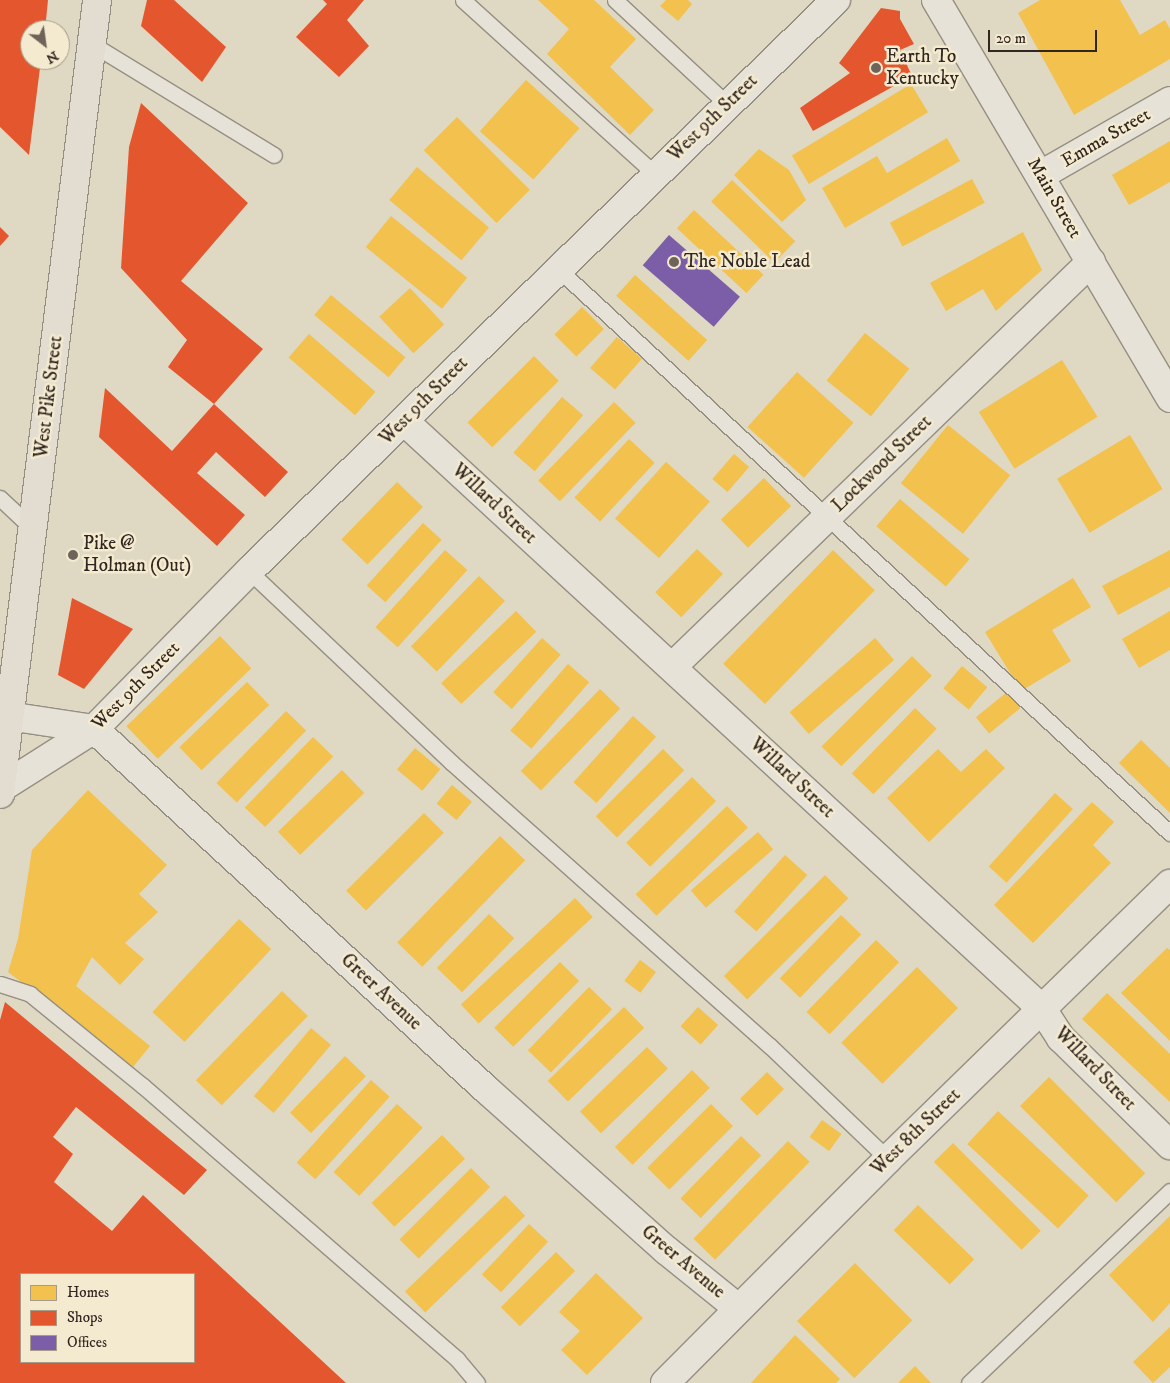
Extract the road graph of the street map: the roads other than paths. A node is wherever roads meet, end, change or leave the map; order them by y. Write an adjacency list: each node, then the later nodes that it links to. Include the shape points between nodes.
1 (97, 0): 6 (main road, West Pike Street)
2 (463, 0): 10 (lane)
3 (615, 0): 8 (lane)
4 (836, 0): 8 (street, West 9th Street)
5 (936, 0): 11 (street, Main Street)
6 (92, 44): 9 (lane); 18 (main road, West Pike Street)
7 (1170, 101): 11 (street, Emma Street)
8 (726, 104): 10 (street, West 9th Street)
9 (274, 155)
10 (655, 174): 13 (street, West 9th Street)
11 (1041, 175): 12 (street, Main Street)
12 (1091, 262): 14 (street, Main Street); 17 (street, Lockwood Street)
13 (557, 268): 15 (street, West 9th Street); 17 (lane)
14 (1170, 398)
15 (404, 421): 19 (street, West 9th Street); 20 (street, Willard Street)
16 (0, 498): 18 (lane)
17 (828, 516): 20 (street, Lockwood Street); 25 (lane)
18 (33, 529): 21 (main road, West Pike Street)
19 (249, 571): 22 (street, West 9th Street); 30 (lane, via 451,762 770,1046)
20 (672, 667): 28 (street, Willard Street)
21 (4, 713): 22 (street); 23 (main road, West Pike Street)
22 (94, 730): 23 (street, West 9th Street); 32 (street, Greer Avenue, via 488,1091 666,1250)
23 (1, 788): 24 (main road, West Pike Street)
24 (0, 794)
25 (1170, 832)
26 (1170, 884): 28 (street, West 8th Street)
27 (0, 984): 33 (lane, via 30,994 143,1086 457,1359)
28 (1042, 1009): 29 (street, Willard Street, via 1060,1038); 30 (street, West 8th Street)
29 (1170, 1145)
30 (888, 1159): 32 (street, West 8th Street)
31 (1170, 1191): 35 (lane)
32 (738, 1308): 34 (street, West 8th Street)
33 (477, 1383)
34 (666, 1383)
35 (969, 1383)

